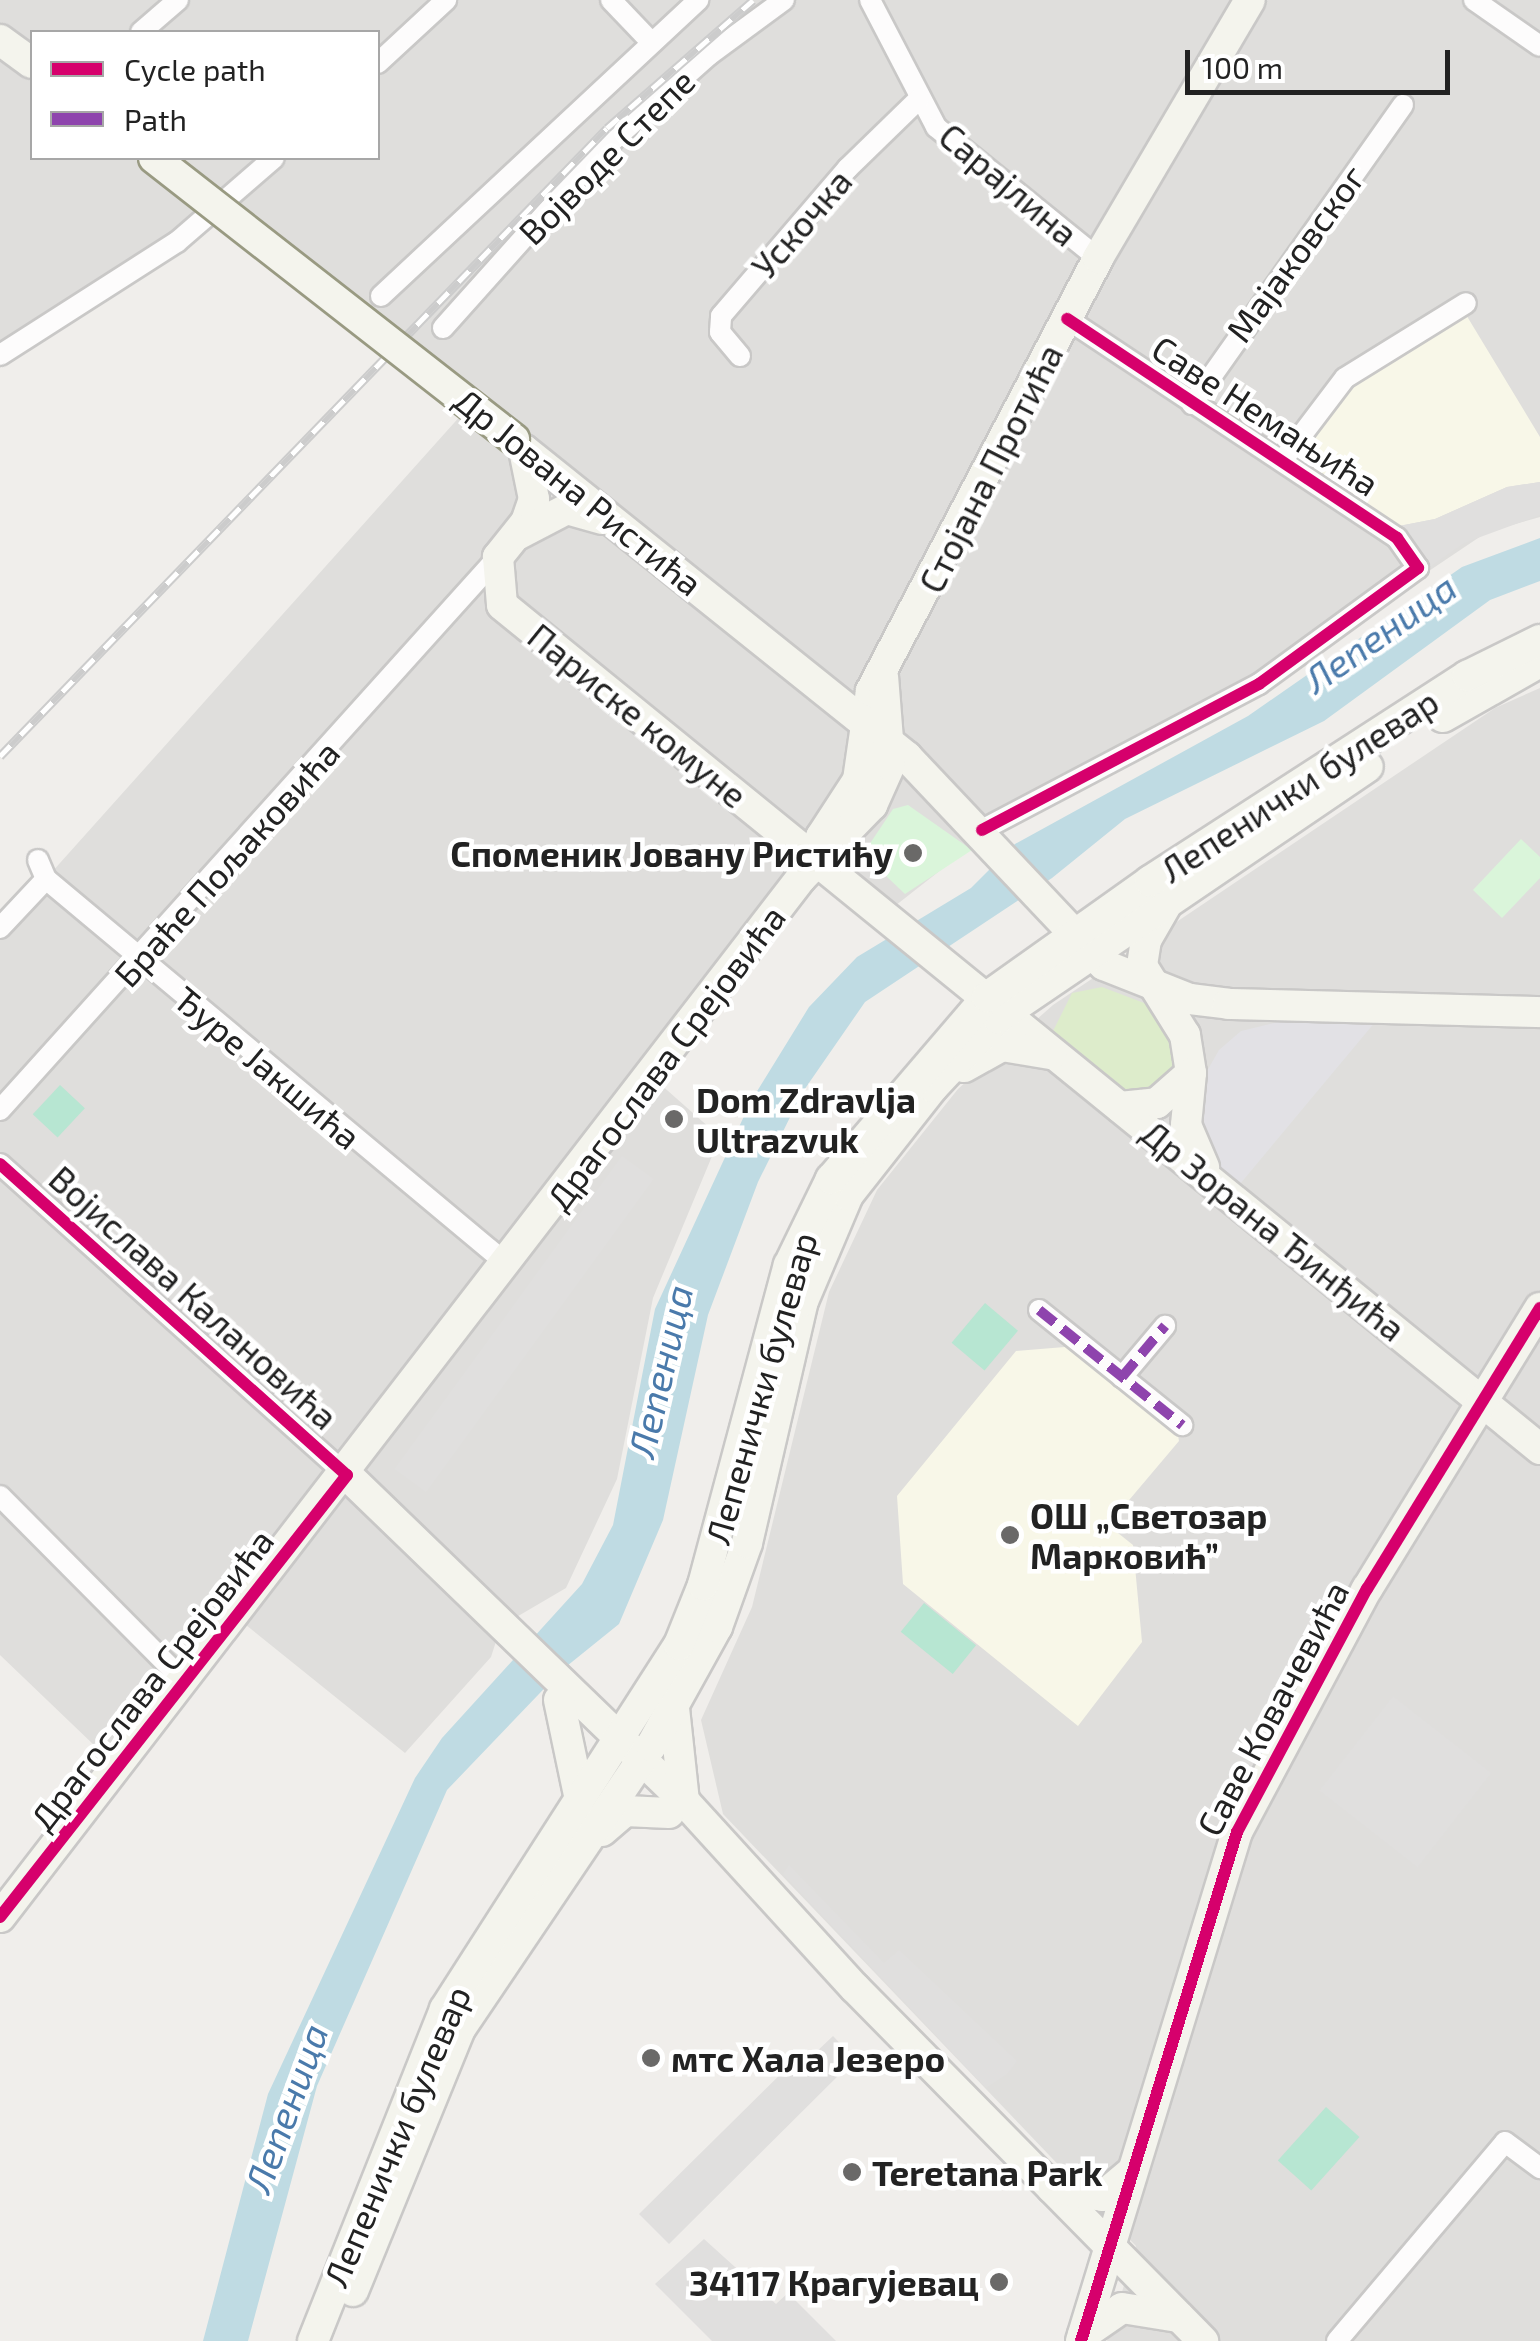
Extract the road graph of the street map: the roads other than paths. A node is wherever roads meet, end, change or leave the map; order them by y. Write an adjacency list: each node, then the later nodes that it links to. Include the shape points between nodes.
1 (178, 0): 9 (street)
2 (446, 0): 13 (street)
3 (610, 0): 11 (street)
4 (698, 0): 11 (street, Војводе Степе)
5 (784, 0): 23 (street, Војводе Степе, via 709,55 601,151)
6 (870, 0): 15 (street, Сарајлина)
7 (1250, 0): 19 (main road, Стојана Протића)
8 (1474, 0): 12 (street)
9 (144, 30)
10 (0, 40): 14 (main road)
11 (652, 43): 20 (street, Војводе Степе)
12 (1540, 46)
13 (380, 60)
14 (30, 62)
15 (919, 99): 19 (street, Сарајлина, via 946,139); 25 (street, Ускочка, via 848,168 721,316 720,332)
16 (1402, 105): 26 (street, Мајаковског)
17 (157, 160): 27 (main road, Др Јована Ристића, bridge)
18 (272, 160): 24 (street, via 149,262)
19 (1098, 258): 22 (main road, Стојана Протића)
20 (381, 296)
21 (1466, 304): 28 (street, via 1345,378)
22 (1067, 319): 26 (street, Саве Немањића); 36 (main road, Стојана Протића)
23 (443, 328)
24 (0, 354)
25 (740, 356)
26 (1192, 404): 28 (street, Саве Немањића)
27 (519, 445): 29 (main road, Др Јована Ристића); 30 (main road, via 535,486)
28 (1282, 461): 42 (street, Саве Немањића, via 1397,538 1418,564 1416,572 1259,684)
29 (620, 526): 30 (main road, via 574,508); 37 (main road, Др Јована Ристића)
30 (519, 534): 31 (main road)
31 (498, 557): 32 (main road); 33 (street, Браће Пољаковића)
32 (502, 605): 33 (street, Париске комуне, via 478,602); 43 (main road, Париске комуне)
33 (448, 614): 48 (street, Браће Пољаковића)
34 (1540, 640): 47 (main road, Лепенички булевар, via 1467,676)
35 (1540, 662): 44 (main road, Лепенички булевар, via 1467,701)
36 (883, 677): 37 (main road, Драгослава Срејовића, via 871,691); 38 (main road)
37 (865, 720): 38 (main road, Др Јована Ристића); 41 (main road, Драгослава Срејовића, via 865,760)
38 (891, 744): 39 (main road); 40 (main road, Др Јована Ристића)
39 (888, 777): 40 (main road); 41 (main road); 43 (main road, Драгослава Срејовића, via 839,846)
40 (932, 781): 42 (main road, Др Јована Ристића)
41 (854, 791): 43 (main road, Драгослава Срејовића, via 820,838)
42 (985, 836): 47 (main road, Др Јована Ристића)
43 (816, 861): 45 (main road, Париске комуне); 59 (main road, Драгослава Срејовића)
44 (1169, 900): 47 (main road, Лепенички булевар); 49 (main road, via 1142,951)
45 (886, 913): 50 (main road, Др Зорана Ђинђића)
46 (0, 928): 48 (street, Ђуре Јакшића, via 42,870)
47 (1080, 946): 49 (main road); 50 (main road, Лепенички булевар)
48 (141, 960): 56 (street, Браће Пољаковића); 59 (street, Ђуре Јакшића)
49 (1152, 984): 51 (main road, via 1190,999); 53 (main road, via 1185,1035)
50 (997, 1005): 52 (main road, Др Зорана Ђинђића); 54 (main road, Лепенички булевар); 69 (main road, Лепенички булевар, via 850,1153 809,1217 766,1340 708,1568)
51 (1540, 1012)
52 (1059, 1056): 54 (main road, via 1002,1046); 55 (main road, Др Зорана Ђинђића)
53 (1190, 1073): 55 (main road, via 1156,1102); 58 (main road, via 1186,1125)
54 (933, 1087): 72 (main road, Лепенички булевар, via 848,1195 824,1240 788,1352 747,1543 717,1627)
55 (1120, 1107): 58 (main road, Др Зорана Ђинђића)
56 (0, 1110)
57 (0, 1164): 67 (street, Војислава Калановића)
58 (1208, 1174): 64 (main road, Др Зорана Ђинђића)
59 (507, 1264): 67 (main road, Драгослава Срејовића)
60 (1540, 1308): 64 (main road, Саве Ковачевића)
61 (1039, 1310): 63 (street)
62 (1165, 1326): 63 (street)
63 (1122, 1376): 65 (street)
64 (1483, 1399): 66 (main road, Др Зорана Ђинђића); 79 (main road, Саве Ковачевића, via 1367,1590 1237,1832)
65 (1182, 1424)
66 (1540, 1449)
67 (347, 1475): 70 (main road, Драгослава Срејовића); 71 (main road, Војислава Калановића)
68 (0, 1496): 70 (street)
69 (679, 1645): 71 (main road, via 629,1696 612,1702); 73 (main road, Лепенички булевар)
70 (185, 1682): 77 (main road, Драгослава Срејовића)
71 (560, 1689): 73 (main road, Војислава Калановића); 74 (main road)
72 (674, 1708): 73 (main road, Лепенички булевар); 75 (main road)
73 (625, 1757): 74 (main road, Лепенички булевар); 75 (main road, Војислава Калановића); 76 (main road, Лепенички булевар)
74 (579, 1794): 84 (main road, Лепенички булевар, via 479,1948 426,2047)
75 (676, 1807): 76 (main road, via 620,1813); 80 (main road, Војислава Калановића)
76 (567, 1863): 85 (main road, Лепенички булевар, via 460,2029)
77 (0, 1917)
78 (1540, 2168): 87 (street, via 1505,2142)
79 (1132, 2172): 80 (main road, via 1102,2196); 81 (main road, Саве Ковачевића)
80 (1052, 2188): 81 (main road, Војислава Калановића)
81 (1111, 2248): 82 (main road, Војислава Калановића); 83 (main road, Саве Ковачевића)
82 (1179, 2317): 83 (main road, via 1122,2308); 86 (main road, Војислава Калановића)
83 (1082, 2338)
84 (312, 2341)
85 (334, 2341)
86 (1203, 2341)
87 (1337, 2341)

